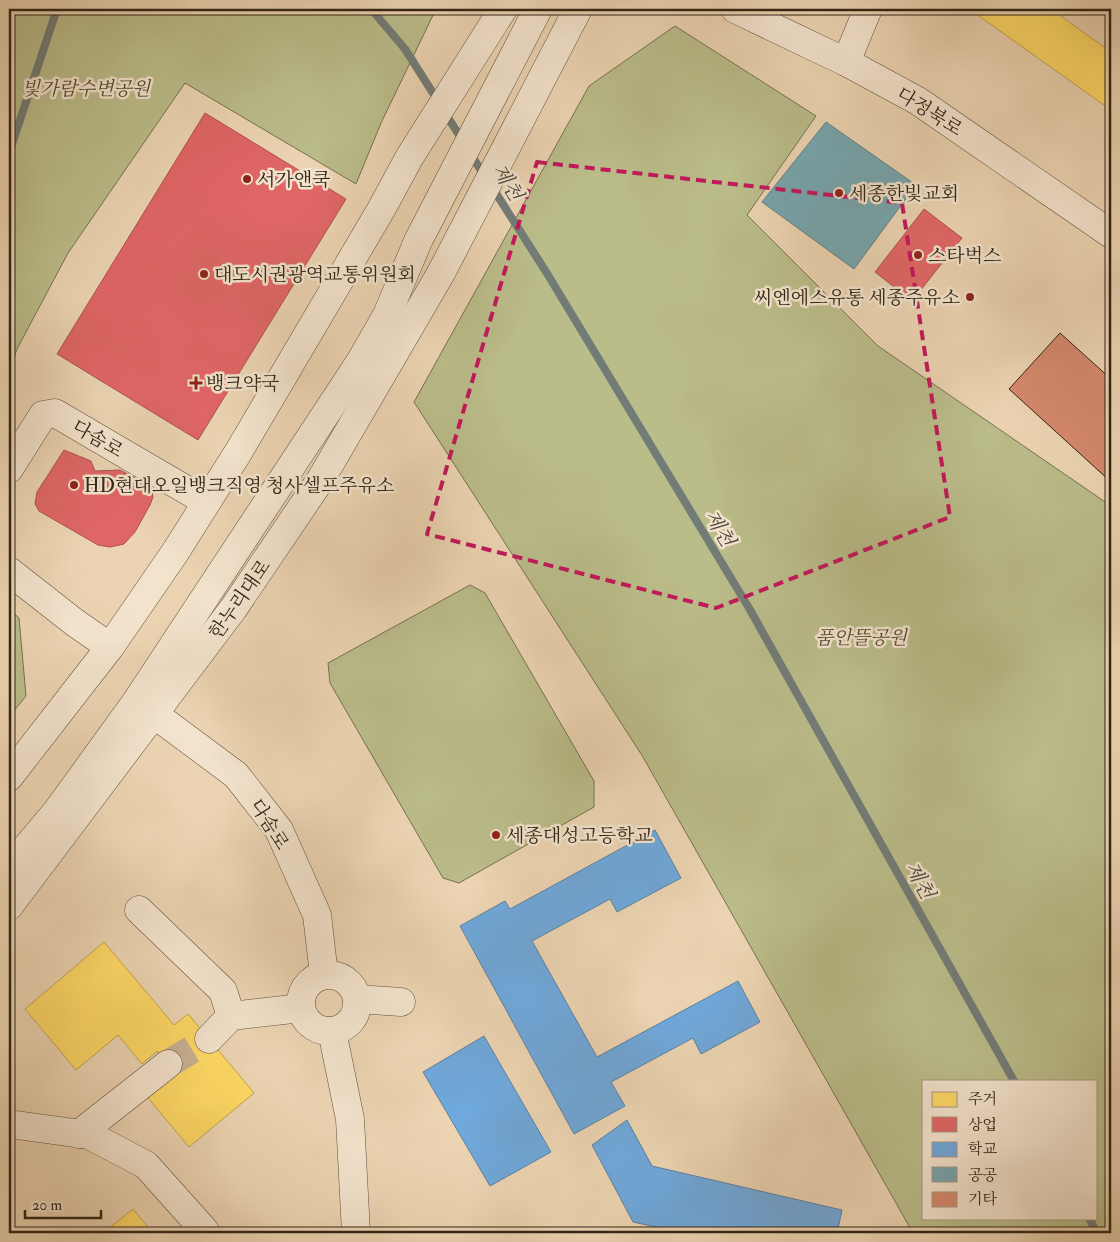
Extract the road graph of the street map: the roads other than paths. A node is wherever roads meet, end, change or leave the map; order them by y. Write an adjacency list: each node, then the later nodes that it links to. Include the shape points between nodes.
1 (503, 9): 9 (street, via 409,158 239,451)
2 (578, 9): 12 (street, 한누리대로, via 441,273 321,479 234,610)
3 (736, 9): 6 (street, 다정북로)
4 (868, 9): 6 (street)
5 (533, 20): 14 (street, via 418,241 387,315 373,339 136,702 57,811)
6 (846, 62): 7 (street, 다정북로, via 918,101)
7 (1111, 234)
8 (9, 469): 9 (street, 다솜로, via 43,415 55,413)
9 (206, 502): 11 (street)
10 (9, 571): 11 (street)
11 (110, 647): 13 (street)
12 (154, 714): 15 (street, 한누리대로); 17 (street, 다솜로, via 236,774 279,830 317,916)
13 (9, 777)
14 (9, 868)
15 (9, 906)
16 (139, 910): 21 (street, via 222,991)
17 (324, 975): 18 (street, via 334,974 350,983); 20 (street, via 307,984 302,992)
18 (357, 999): 19 (street); 22 (street, via 357,1008 348,1024)
19 (401, 1002)
20 (301, 1008): 21 (street); 22 (street, via 306,1020 314,1027)
21 (231, 1016): 23 (street)
22 (332, 1031): 28 (street, via 350,1119)
23 (209, 1039)
24 (168, 1064): 26 (street)
25 (9, 1124): 26 (street)
26 (79, 1134): 27 (street, via 89,1135 146,1165)
27 (206, 1231)
28 (356, 1233)

